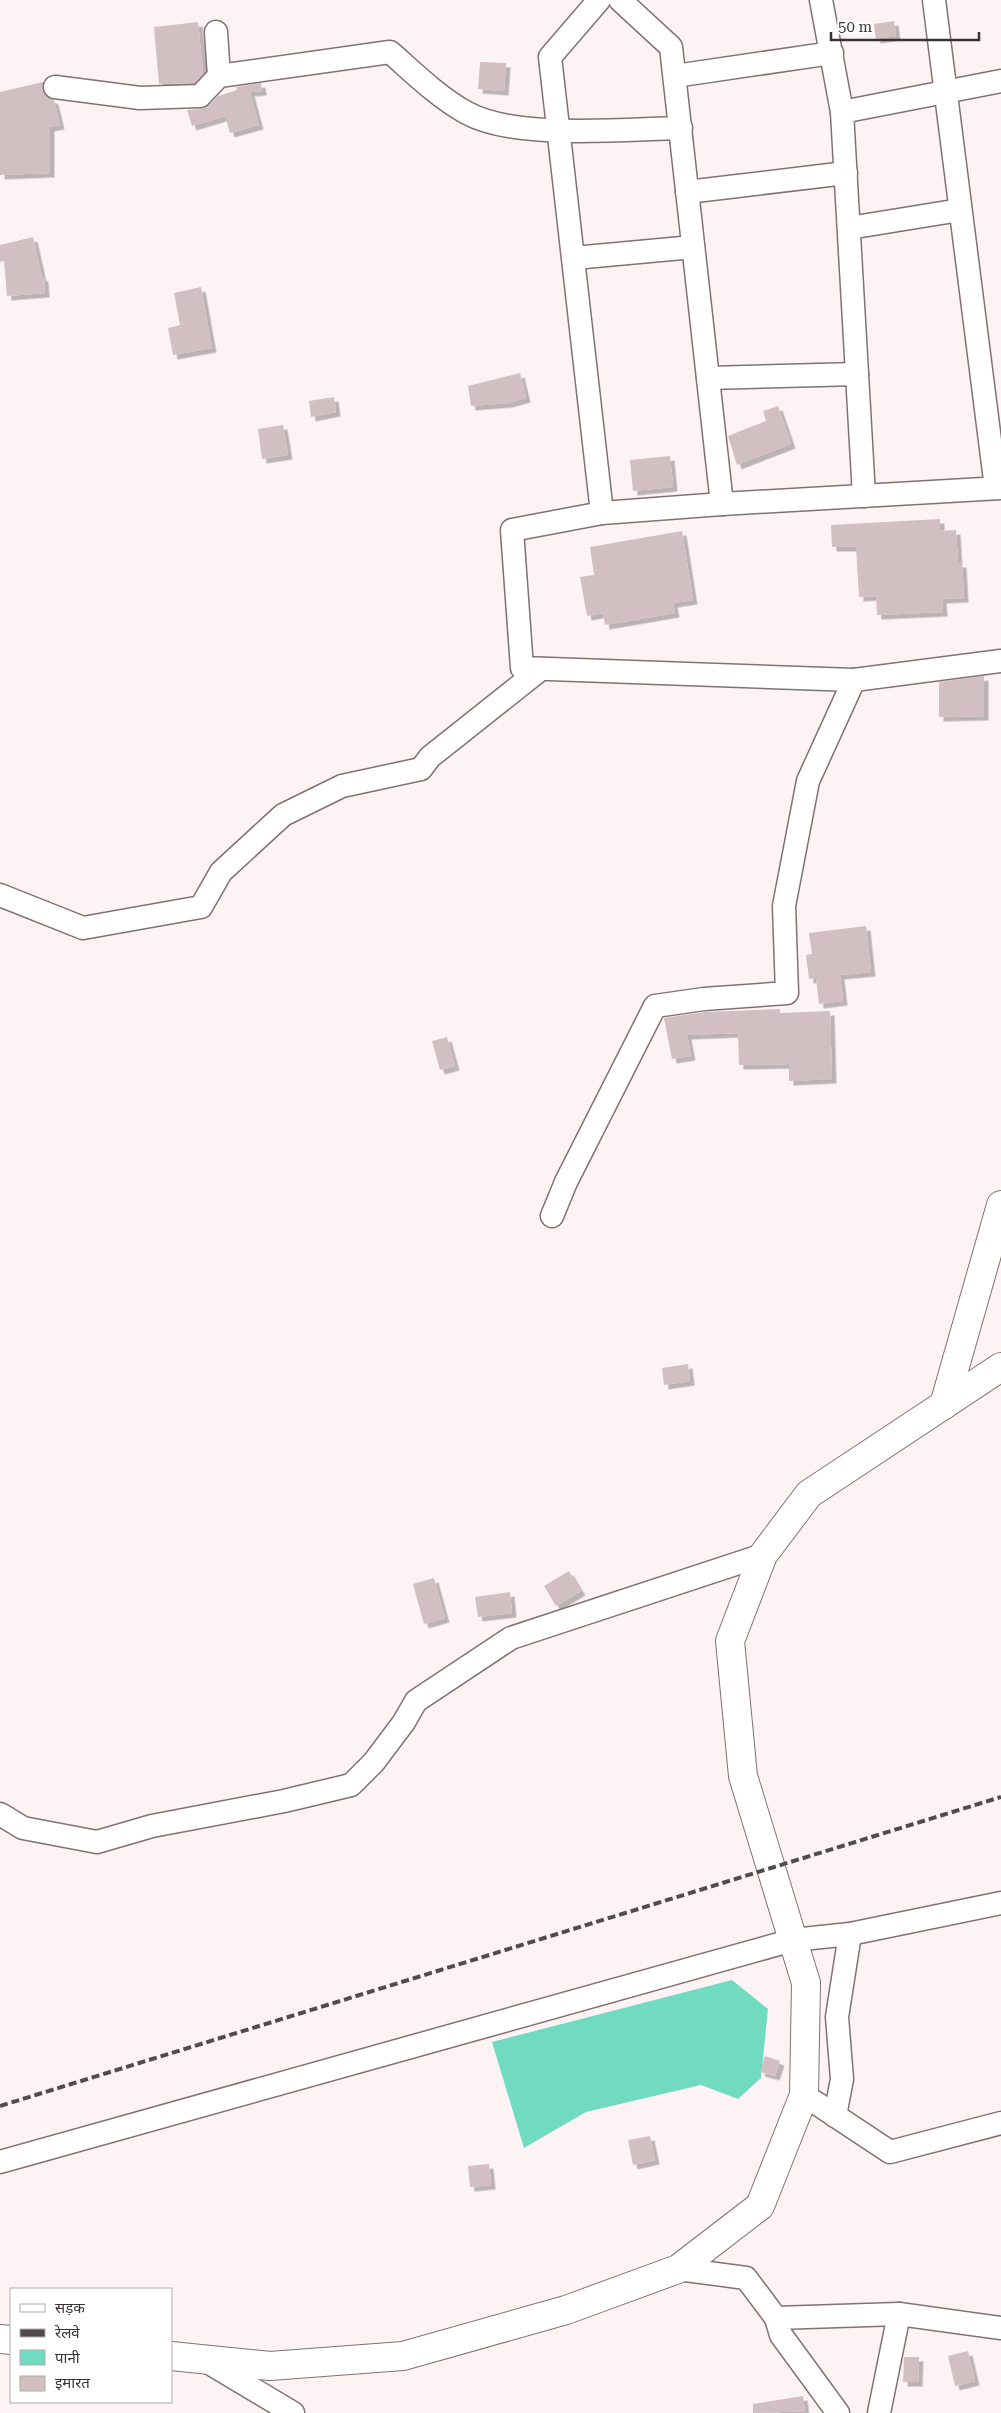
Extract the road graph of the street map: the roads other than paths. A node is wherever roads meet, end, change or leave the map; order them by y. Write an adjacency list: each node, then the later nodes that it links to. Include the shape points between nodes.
1 (599, 0): 14 (street, via 550,57)
2 (620, 0): 8 (street, via 671,48)
3 (821, 0): 6 (street)
4 (934, 0): 11 (street)
5 (216, 32): 7 (street)
6 (832, 53): 8 (street); 12 (street)
7 (219, 76): 10 (street, via 200,96 140,98); 14 (street, via 390,52 432,89 467,113 494,124)
8 (674, 76): 13 (street)
9 (1001, 81): 11 (street)
10 (55, 87)
11 (945, 92): 12 (street); 17 (street)
12 (842, 112): 15 (street)
13 (681, 128): 14 (street); 16 (street)
14 (558, 130): 20 (street)
15 (846, 173): 16 (street); 18 (street)
16 (687, 192): 19 (street)
17 (960, 210): 18 (street); 23 (street)
18 (849, 228): 21 (street)
19 (694, 247): 20 (street); 22 (street)
20 (574, 258): 26 (street)
21 (857, 374): 22 (street); 24 (street)
22 (708, 378): 25 (street)
23 (998, 488): 24 (street)
24 (864, 496): 25 (street)
25 (722, 504): 26 (street)
26 (602, 513): 28 (street, via 512,530 522,668)
27 (1001, 661): 29 (street)
28 (541, 669): 29 (street); 30 (street, via 430,757 421,768 342,786 283,815 221,872 200,907 84,928)
29 (854, 680): 32 (street, via 808,781 784,906 788,993 655,1006)
30 (0, 895)
31 (1001, 1205): 34 (main road)
32 (552, 1216)
33 (1001, 1367): 34 (main road)
34 (944, 1405): 35 (main road, via 809,1494)
35 (763, 1555): 36 (street, via 511,1638 416,1701 374,1762 351,1785 152,1826 97,1842 24,1828); 39 (main road, via 730,1642 743,1776)
36 (0, 1814)
37 (1001, 1903): 38 (street)
38 (850, 1934): 39 (street); 41 (street, via 837,2017 842,2078)
39 (793, 1940): 40 (main road, via 806,1983); 43 (street)
40 (804, 2095): 41 (street); 44 (main road, via 760,2206)
41 (835, 2116): 42 (street, via 890,2152)
42 (1001, 2123)
43 (0, 2162)
44 (678, 2269): 46 (street, via 746,2278); 49 (main road, via 566,2310 403,2356 270,2366)
45 (899, 2314): 46 (street); 47 (street); 52 (street)
46 (776, 2318): 51 (street, via 782,2335)
47 (1001, 2328)
48 (172, 2356): 49 (main road)
49 (205, 2360): 50 (street)
50 (293, 2413)
51 (838, 2413)
52 (879, 2413)

